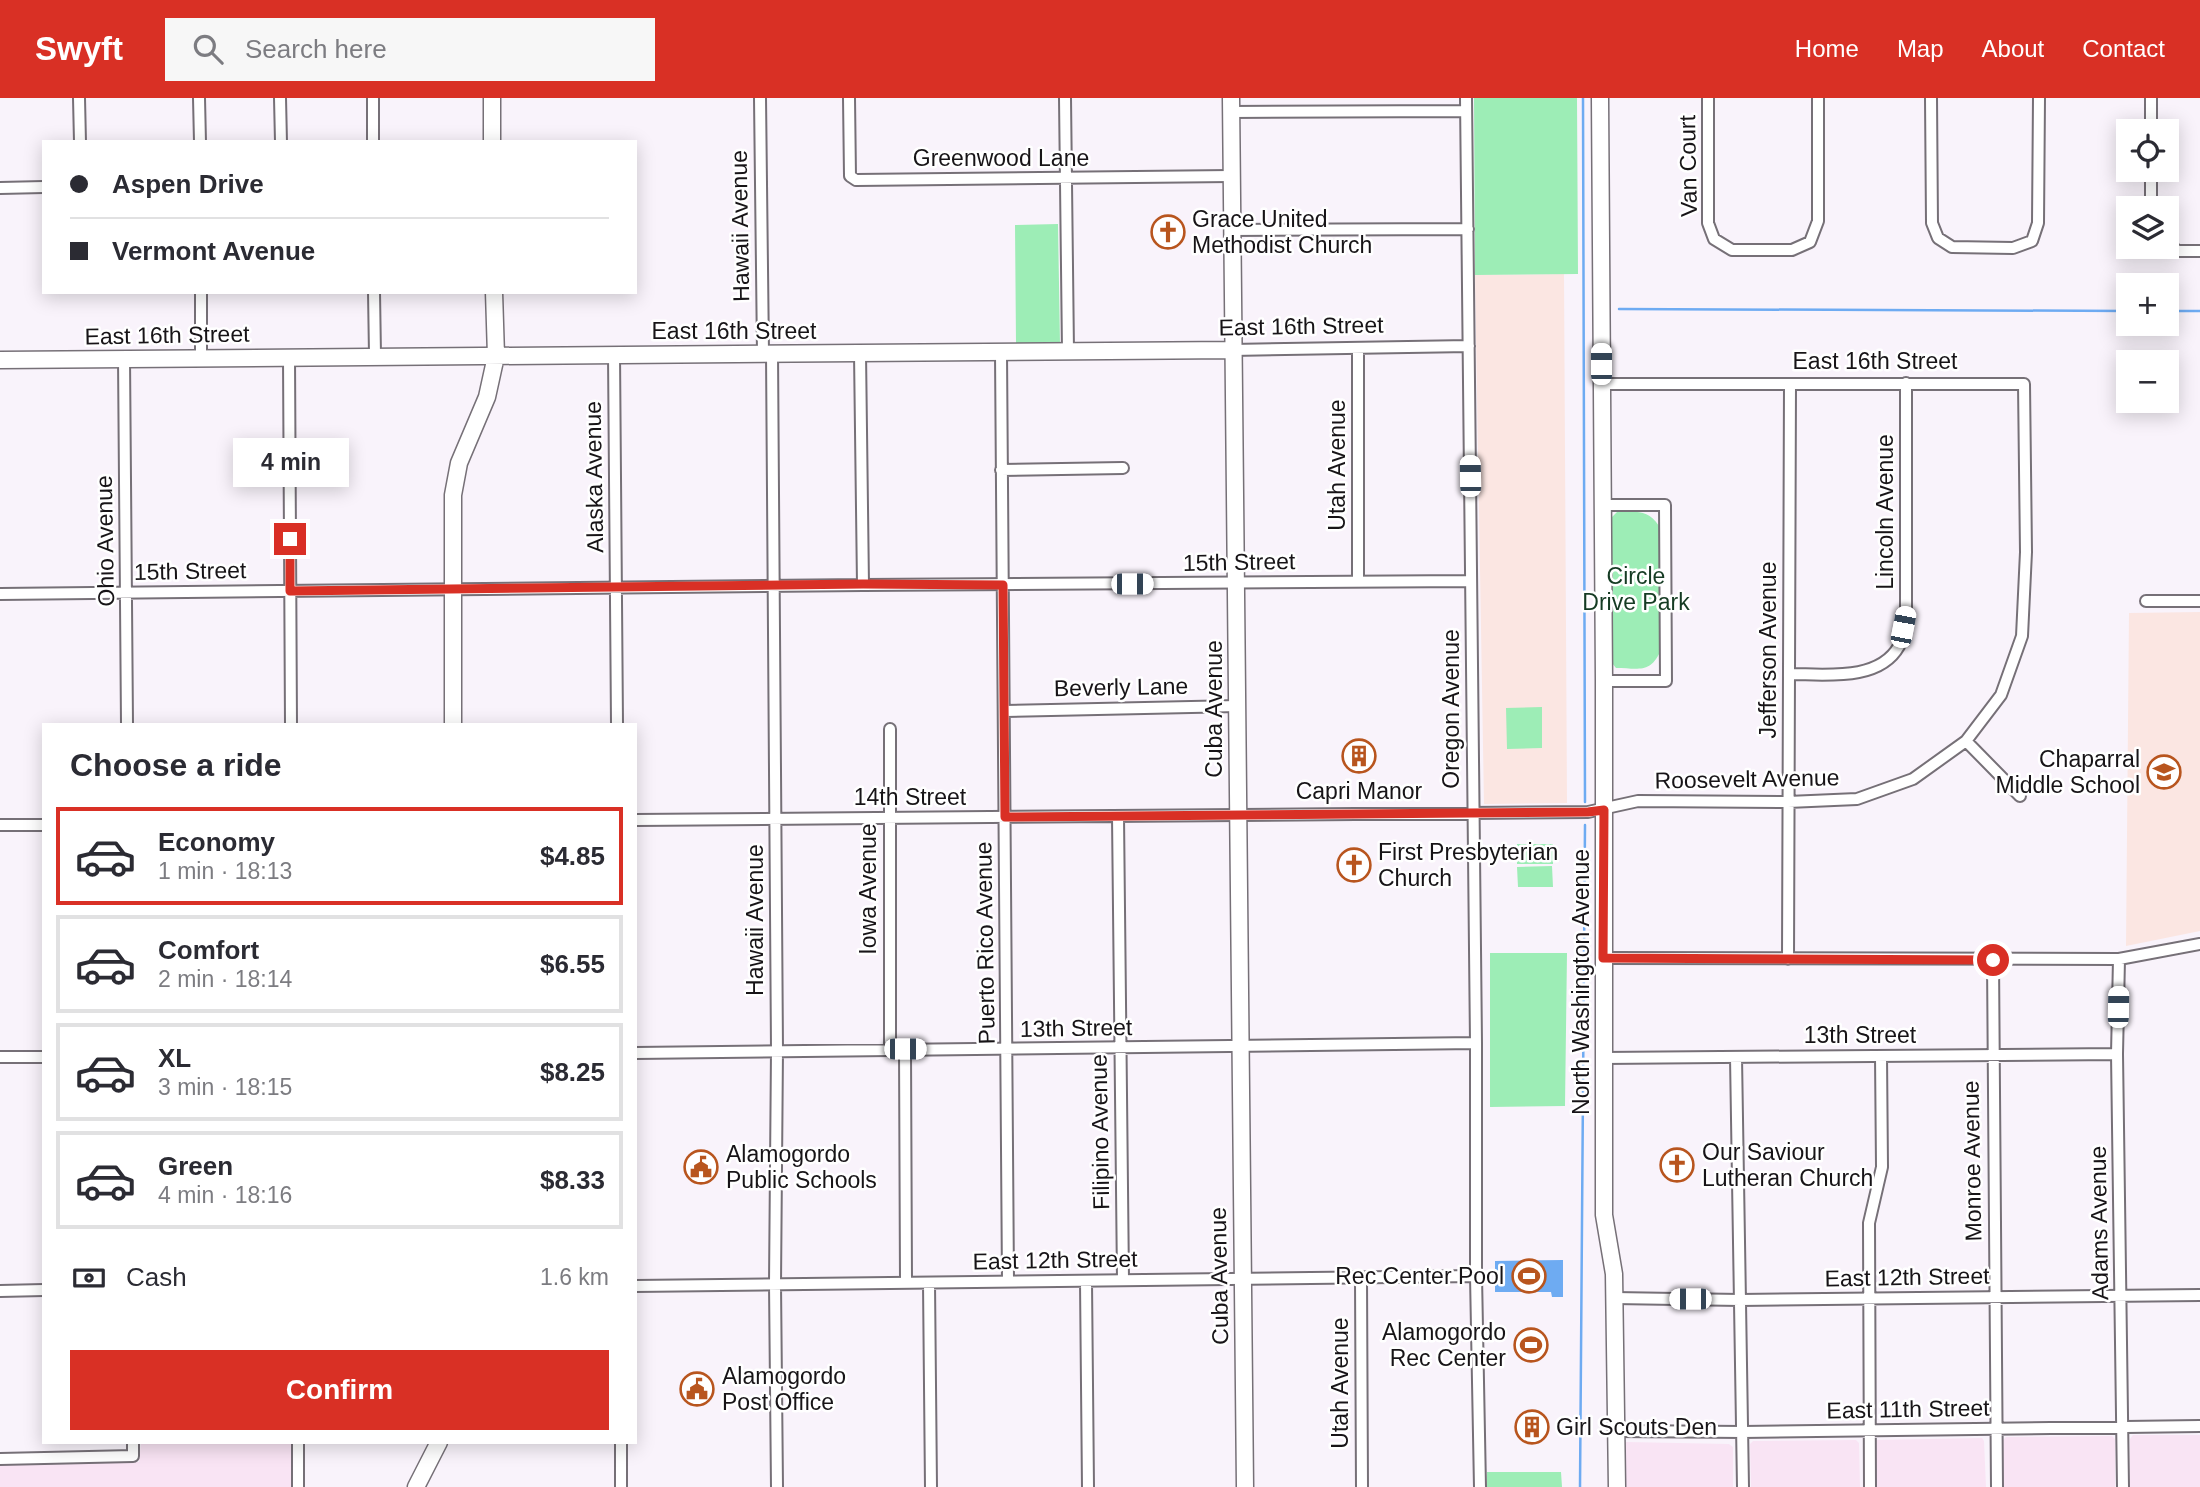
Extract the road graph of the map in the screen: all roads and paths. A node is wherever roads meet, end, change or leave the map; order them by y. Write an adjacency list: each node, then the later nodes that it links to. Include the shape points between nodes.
1 (79, 98): 19 (street)
2 (199, 98): 20 (street)
3 (281, 98): 21 (street)
4 (373, 98): 22 (street)
5 (492, 98): 23 (street)
6 (760, 98): 39 (street, Hawaii Avenue)
7 (849, 98): 25 (street, Greenwood Lane, via 850,176 856,180)
8 (1065, 98): 25 (street)
9 (1466, 98): 17 (street, Oregon Avenue)
10 (1600, 98): 50 (street, North Washington Avenue)
11 (1709, 98): 12 (street, Van Court, via 1708,223 1714,239 1732,250 1792,250 1810,242 1818,221)
12 (1818, 98)
13 (1931, 98): 14 (street, via 1932,223 1938,238 1952,247 2013,248 2032,241 2038,223)
14 (2039, 98)
15 (2151, 98): 18 (street)
16 (1231, 105): 17 (street); 24 (street, Cuba Avenue)
17 (1465, 111): 28 (street, Oregon Avenue)
18 (2151, 119)
19 (80, 140)
20 (200, 140)
21 (281, 140)
22 (373, 140)
23 (492, 140)
24 (1231, 176): 25 (street, Greenwood Lane); 29 (street, Cuba Avenue)
25 (1068, 179): 38 (street)
26 (42, 187): 27 (street)
27 (0, 188)
28 (1468, 229): 29 (street); 35 (street, Oregon Avenue)
29 (1231, 230): 37 (street, Cuba Avenue)
30 (2179, 251): 31 (street)
31 (2200, 251)
32 (201, 294): 45 (street)
33 (374, 294): 43 (street)
34 (494, 294): 44 (street)
35 (1469, 346): 36 (street, East 16th Street); 57 (street, Oregon Avenue)
36 (1358, 349): 37 (street, East 16th Street); 56 (street, Utah Avenue)
37 (1232, 350): 38 (street, East 16th Street); 58 (street, Cuba Avenue)
38 (1068, 351): 41 (street, East 16th Street)
39 (768, 353): 40 (street, East 16th Street); 42 (street, East 16th Street); 62 (street, Hawaii Avenue)
40 (860, 353): 41 (street, East 16th Street); 59 (street)
41 (1001, 353): 54 (street, Puerto Rico Avenue)
42 (614, 354): 44 (street, East 16th Street); 61 (street, Alaska Avenue)
43 (375, 355): 44 (street, East 16th Street); 46 (street, East 16th Street)
44 (496, 356): 63 (street, via 487,397 459,463 453,495)
45 (201, 357): 46 (street, East 16th Street); 47 (street, East 16th Street)
46 (289, 357): 64 (street)
47 (124, 358): 48 (street, East 16th Street); 65 (street, Ohio Avenue)
48 (0, 359)
49 (1906, 383): 51 (street, East 16th Street); 52 (street, East 16th Street); 69 (street, Lincoln Avenue, via 1906,608 1900,645 1878,667 1847,673)
50 (1601, 384): 51 (street, East 16th Street); 55 (street, North Washington Avenue)
51 (1790, 384): 69 (street, Jefferson Avenue)
52 (2024, 384): 78 (street, Roosevelt Avenue, via 2022,636 2001,695)
53 (1124, 468): 54 (street)
54 (1001, 470): 60 (street, Puerto Rico Avenue)
55 (1602, 505): 70 (street, North Washington Avenue); 70 (street, via 1665,505 1666,681)
56 (1358, 581): 57 (street, 15th Street); 58 (street, 15th Street)
57 (1471, 581): 82 (street, Oregon Avenue)
58 (1236, 583): 60 (street, 15th Street); 71 (street, Cuba Avenue)
59 (863, 584): 60 (street, 15th Street); 62 (street, 15th Street)
60 (1003, 585): 72 (street, Puerto Rico Avenue)
61 (617, 587): 62 (street, 15th Street); 63 (street, 15th Street); 76 (street, Alaska Avenue)
62 (775, 587): 86 (street, Hawaii Avenue)
63 (452, 590): 64 (street, 15th Street); 75 (street)
64 (290, 591): 65 (street, 15th Street); 74 (street)
65 (127, 593): 66 (street, 15th Street); 73 (street, Ohio Avenue)
66 (0, 594)
67 (2146, 601): 68 (street)
68 (2200, 601)
69 (1789, 674): 80 (street, Jefferson Avenue)
70 (1604, 681): 81 (street, North Washington Avenue)
71 (1238, 706): 72 (street, Beverly Lane); 84 (street, Cuba Avenue)
72 (1005, 711): 85 (street, Puerto Rico Avenue)
73 (127, 723)
74 (291, 723)
75 (453, 723)
76 (618, 723)
77 (890, 729): 87 (street, Iowa Avenue)
78 (1966, 741): 79 (street); 80 (street, Roosevelt Avenue, via 1913,779 1857,799)
79 (2020, 796)
80 (1788, 802): 81 (street, Roosevelt Avenue, via 1638,801); 93 (street, Jefferson Avenue)
81 (1604, 810): 82 (street, 14th Street); 92 (street, North Washington Avenue)
82 (1473, 813): 84 (street, 14th Street); 96 (street, Oregon Avenue)
83 (1118, 816): 84 (street, 14th Street); 85 (street, 14th Street); 98 (street, Filipino Avenue)
84 (1238, 816): 97 (street, Cuba Avenue)
85 (1005, 817): 87 (street, 14th Street); 102 (street, Puerto Rico Avenue)
86 (776, 818): 87 (street, 14th Street); 88 (street, 14th Street); 101 (street, Hawaii Avenue)
87 (889, 818): 99 (street, Iowa Avenue)
88 (637, 820)
89 (0, 825): 90 (street)
90 (42, 825)
91 (2200, 944): 94 (street)
92 (1603, 958): 93 (street); 110 (street, North Washington Avenue)
93 (1788, 959): 95 (street)
94 (2119, 959): 95 (street); 104 (street, Adams Avenue)
95 (1993, 960): 105 (street, Monroe Avenue)
96 (1476, 1043): 97 (street, 13th Street); 111 (street, Oregon Avenue)
97 (1240, 1047): 98 (street, 13th Street); 112 (street, Cuba Avenue)
98 (1120, 1048): 102 (street, 13th Street); 114 (street, Filipino Avenue)
99 (890, 1049): 100 (street, 13th Street); 101 (street, 13th Street)
100 (905, 1049): 102 (street, 13th Street); 116 (street)
101 (777, 1050): 103 (street, 13th Street); 119 (street, Hawaii Avenue)
102 (1007, 1050): 115 (street, Puerto Rico Avenue)
103 (637, 1053)
104 (2117, 1054): 105 (street, 13th Street); 124 (street, Adams Avenue)
105 (1992, 1055): 106 (street, 13th Street); 125 (street, Monroe Avenue)
106 (1881, 1056): 109 (street, 13th Street); 127 (street, via 1882,1167 1869,1223)
107 (0, 1057): 108 (street)
108 (42, 1057)
109 (1736, 1057): 110 (street, 13th Street); 128 (street)
110 (1603, 1058): 126 (street, North Washington Avenue, via 1604,1215)
111 (1476, 1276): 113 (street, East 12th Street); 148 (street, Oregon Avenue)
112 (1241, 1279): 113 (street, East 12th Street); 114 (street, East 12th Street); 146 (street, Cuba Avenue)
113 (1361, 1279): 147 (street, Utah Avenue)
114 (1123, 1280): 117 (street, East 12th Street)
115 (1008, 1281): 117 (street, East 12th Street); 118 (street, East 12th Street)
116 (906, 1282): 118 (street, East 12th Street); 119 (street, East 12th Street)
117 (1086, 1282): 145 (street)
118 (929, 1283): 144 (street)
119 (775, 1284): 120 (street, East 12th Street); 143 (street, Hawaii Avenue)
120 (637, 1286)
121 (42, 1290): 122 (street)
122 (0, 1291)
123 (2200, 1295): 124 (street, East 12th Street)
124 (2120, 1296): 125 (street, East 12th Street); 130 (street, Adams Avenue)
125 (1995, 1297): 127 (street, East 12th Street); 131 (street, Monroe Avenue)
126 (1615, 1298): 128 (street, East 12th Street); 133 (street, North Washington Avenue)
127 (1868, 1299): 128 (street, East 12th Street); 132 (street)
128 (1740, 1300): 134 (street)
129 (2200, 1426): 130 (street, East 11th Street)
130 (2123, 1427): 131 (street, East 11th Street); 153 (street, Adams Avenue)
131 (1996, 1429): 132 (street, East 11th Street); 152 (street, Monroe Avenue)
132 (1869, 1430): 134 (street, East 11th Street); 151 (street)
133 (1616, 1431): 134 (street, East 11th Street); 149 (street, North Washington Avenue)
134 (1743, 1432): 150 (street)
135 (133, 1444): 139 (street, via 132,1457)
136 (298, 1444): 140 (street)
137 (438, 1444): 141 (street)
138 (621, 1444): 142 (street)
139 (0, 1459)
140 (298, 1487)
141 (416, 1487)
142 (621, 1487)
143 (776, 1487)
144 (931, 1487)
145 (1087, 1487)
146 (1244, 1487)
147 (1362, 1487)
148 (1480, 1487)
149 (1617, 1487)
150 (1744, 1487)
151 (1870, 1487)
152 (1997, 1487)
153 (2123, 1487)

